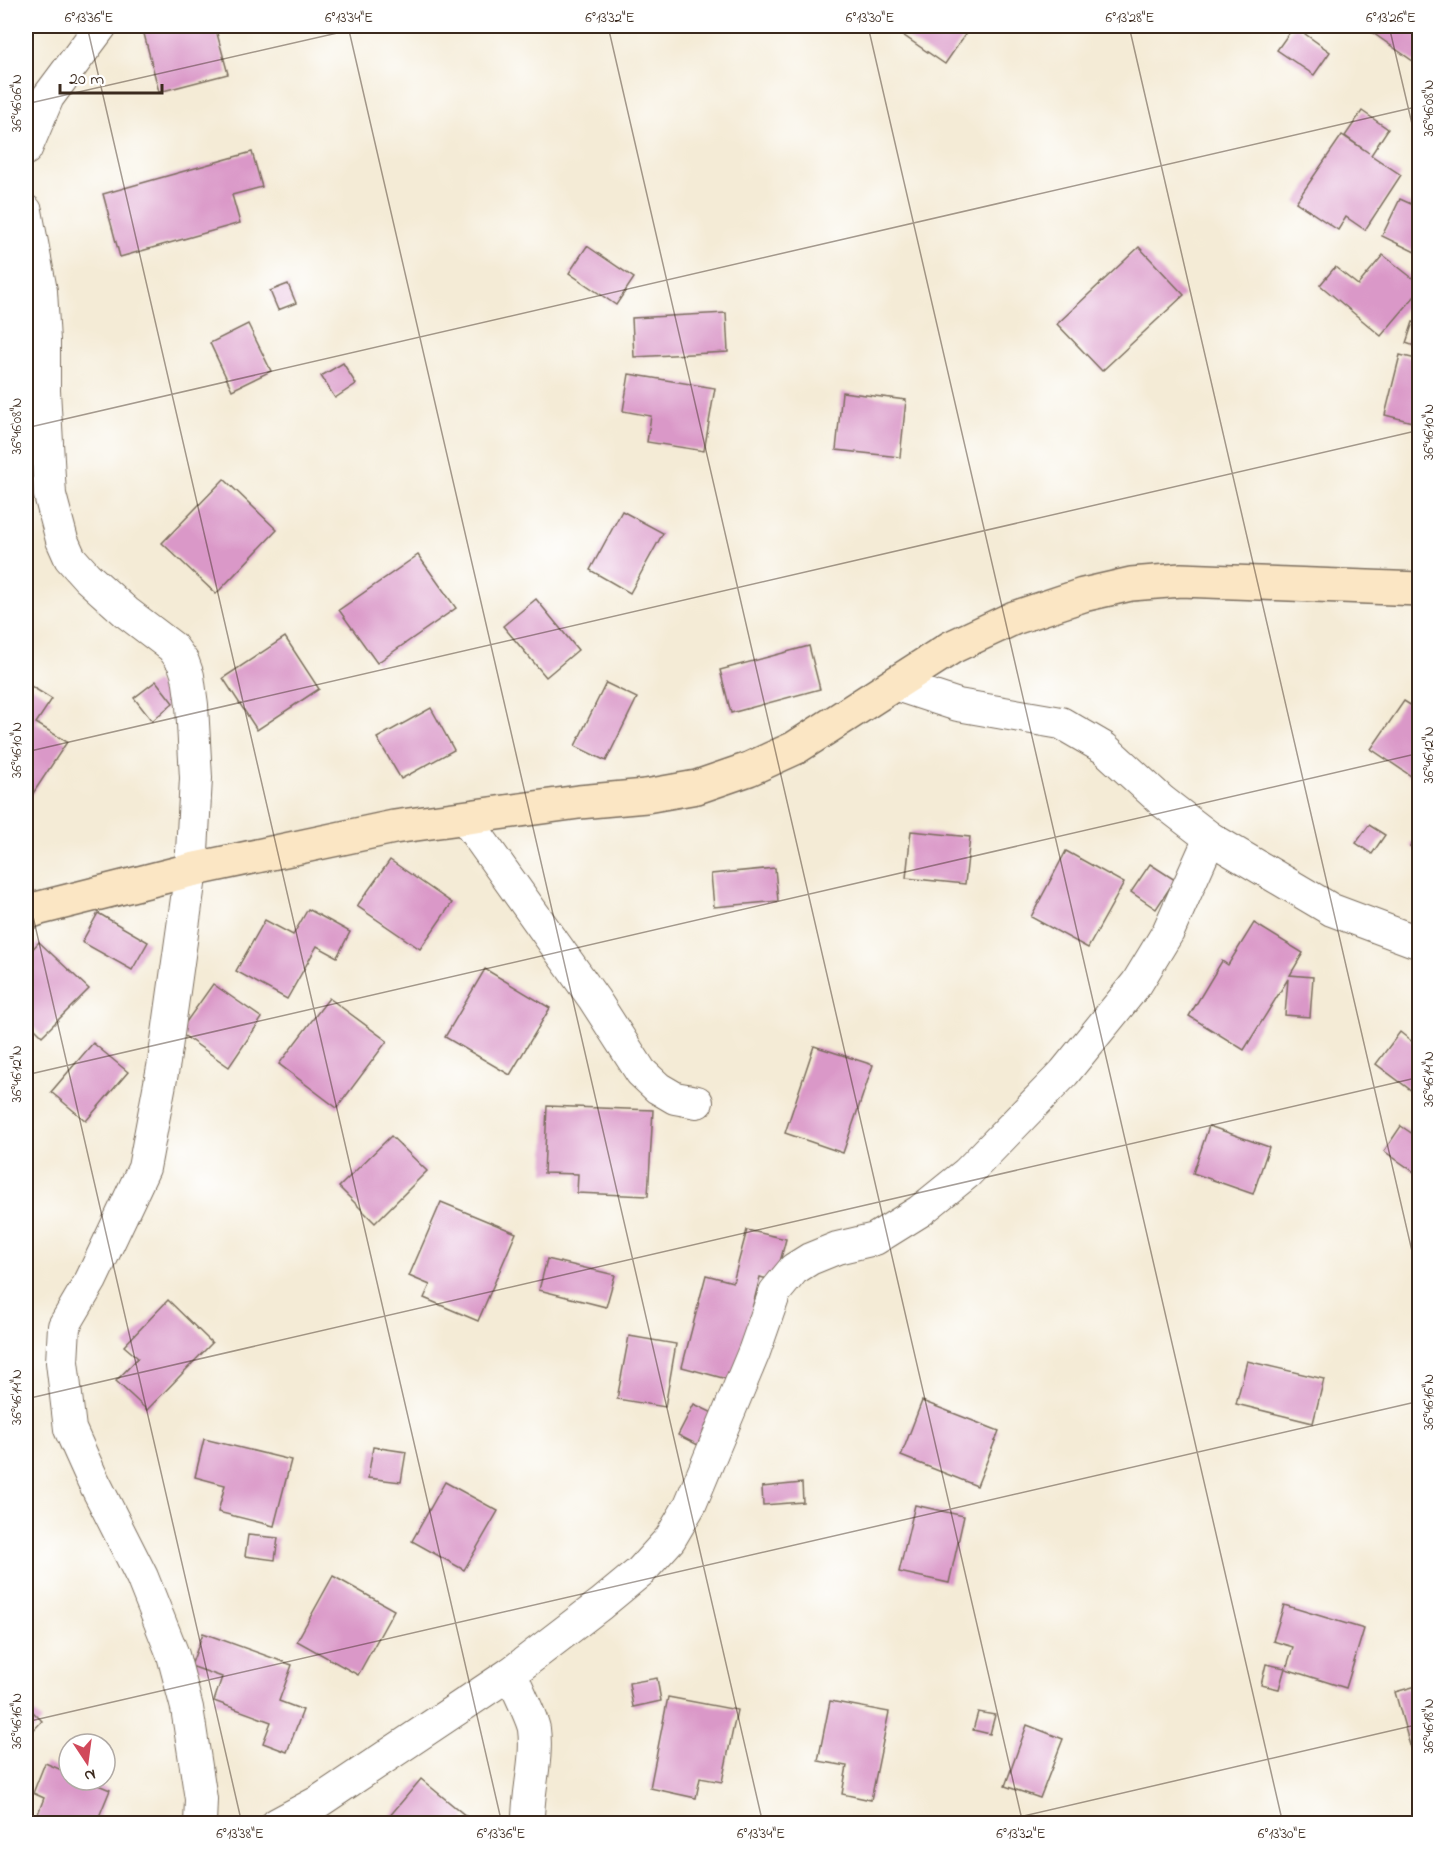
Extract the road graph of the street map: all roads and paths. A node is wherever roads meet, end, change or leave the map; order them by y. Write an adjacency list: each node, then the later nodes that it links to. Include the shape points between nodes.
1 (102, 26): 2 (street, via 48,97)
2 (26, 148)
3 (26, 211): 8 (street, via 40,291 50,495 56,520 70,558 126,612 172,646 183,662 192,705 196,778)
4 (1419, 589): 5 (street, via 1181,580 1131,584 1083,594 1014,618 952,647)
5 (894, 684): 6 (street, via 795,748 750,770 697,787); 7 (street, via 958,705 1061,723 1104,748)
6 (465, 818): 8 (street, via 394,827); 11 (street, via 641,1072 675,1098)
7 (1209, 838): 10 (street, via 1332,910); 12 (street, via 1168,932 1137,983 1064,1073 967,1173 920,1211 875,1239 837,1248 794,1269 775,1292 690,1505 670,1539 633,1578)
8 (191, 870): 9 (street); 13 (street, via 164,1062 144,1168 91,1280 64,1326 63,1362 70,1429 142,1577 173,1655 187,1708 201,1799)
9 (26, 914)
10 (1419, 943)
11 (698, 1102)
12 (511, 1673): 14 (street, via 318,1802); 15 (street, via 534,1727)
13 (200, 1824)
14 (277, 1824)
15 (528, 1824)

